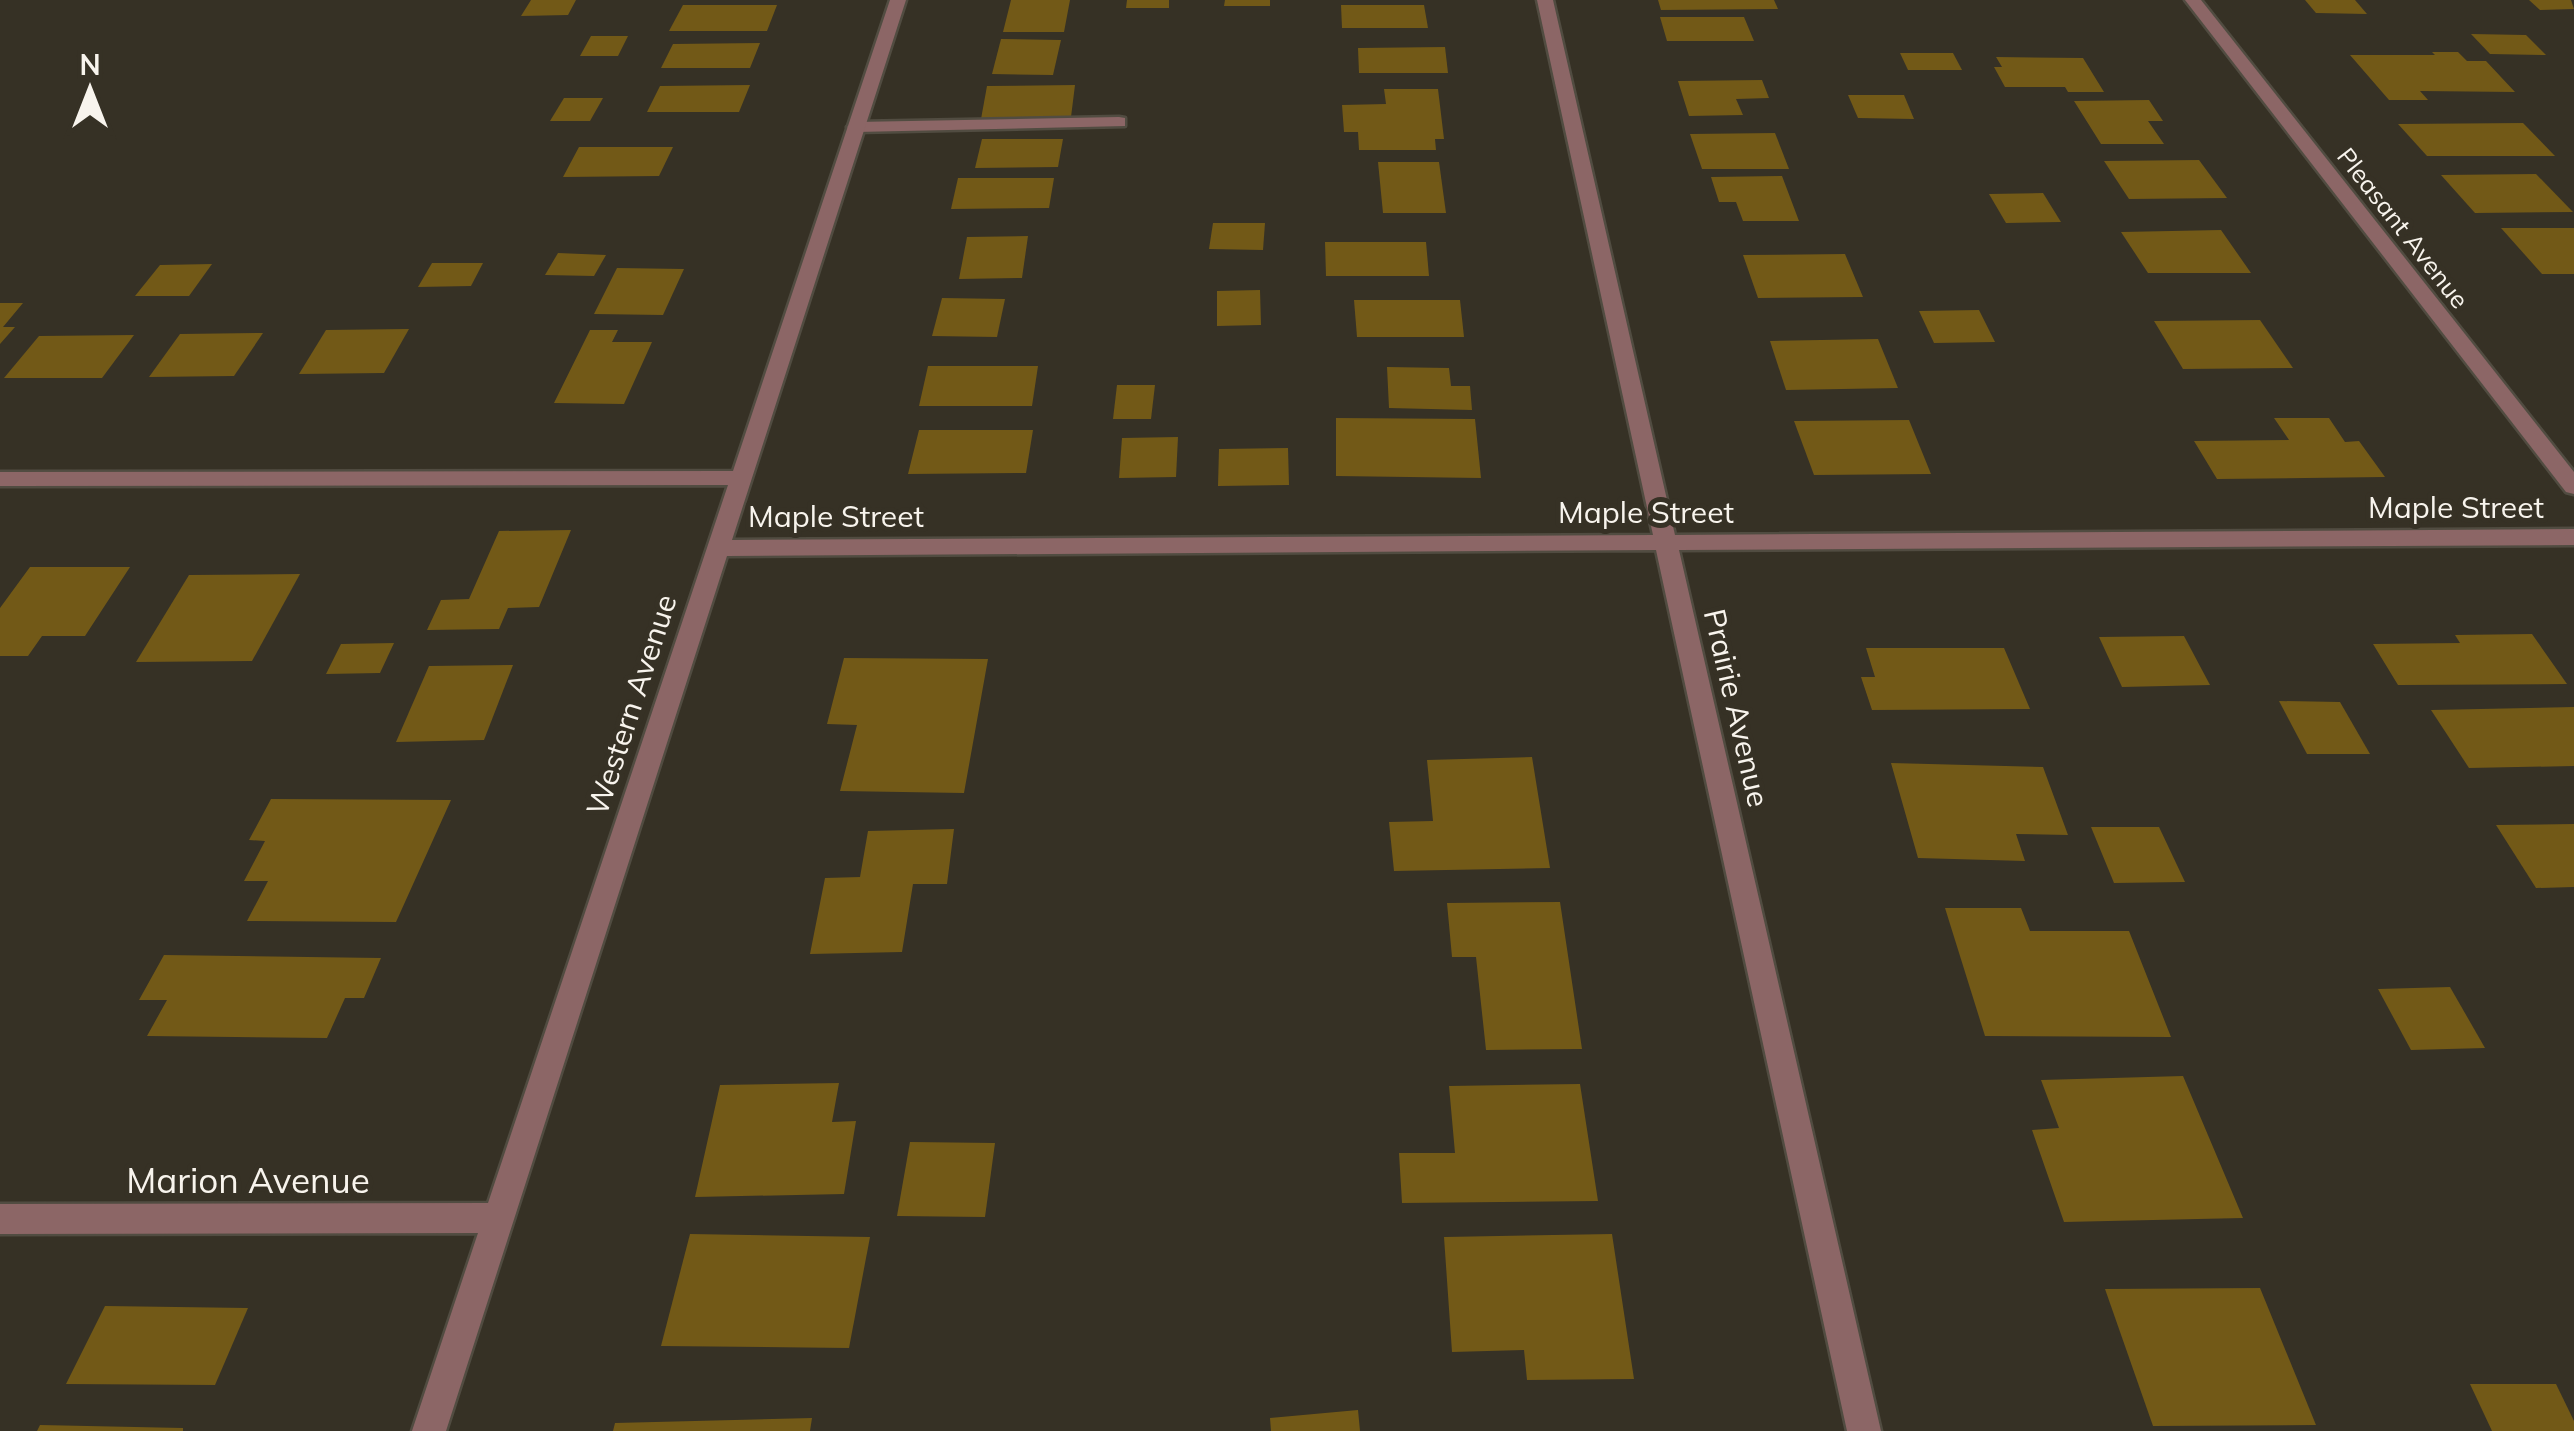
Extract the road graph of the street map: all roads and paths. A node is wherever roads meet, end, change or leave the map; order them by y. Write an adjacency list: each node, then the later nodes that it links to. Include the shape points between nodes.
1 (898, 0): 6 (street, Western Avenue)
2 (1545, 0): 12 (street, Prairie Avenue)
3 (2193, 0): 10 (street, Pleasant Avenue)
4 (1119, 122): 5 (street)
5 (979, 124): 6 (street); 7 (street)
6 (856, 127): 8 (street, Western Avenue)
7 (1111, 140)
8 (741, 478): 9 (street, Maple Street); 13 (street, Western Avenue)
9 (0, 479)
10 (2574, 487)
11 (2574, 538): 12 (street, Maple Street)
12 (1666, 543): 13 (street, Maple Street); 17 (street, Prairie Avenue)
13 (718, 548): 14 (street, Western Avenue)
14 (497, 1218): 15 (street, Marion Avenue); 16 (street, Western Avenue)
15 (0, 1219)
16 (428, 1431)
17 (1864, 1431)

